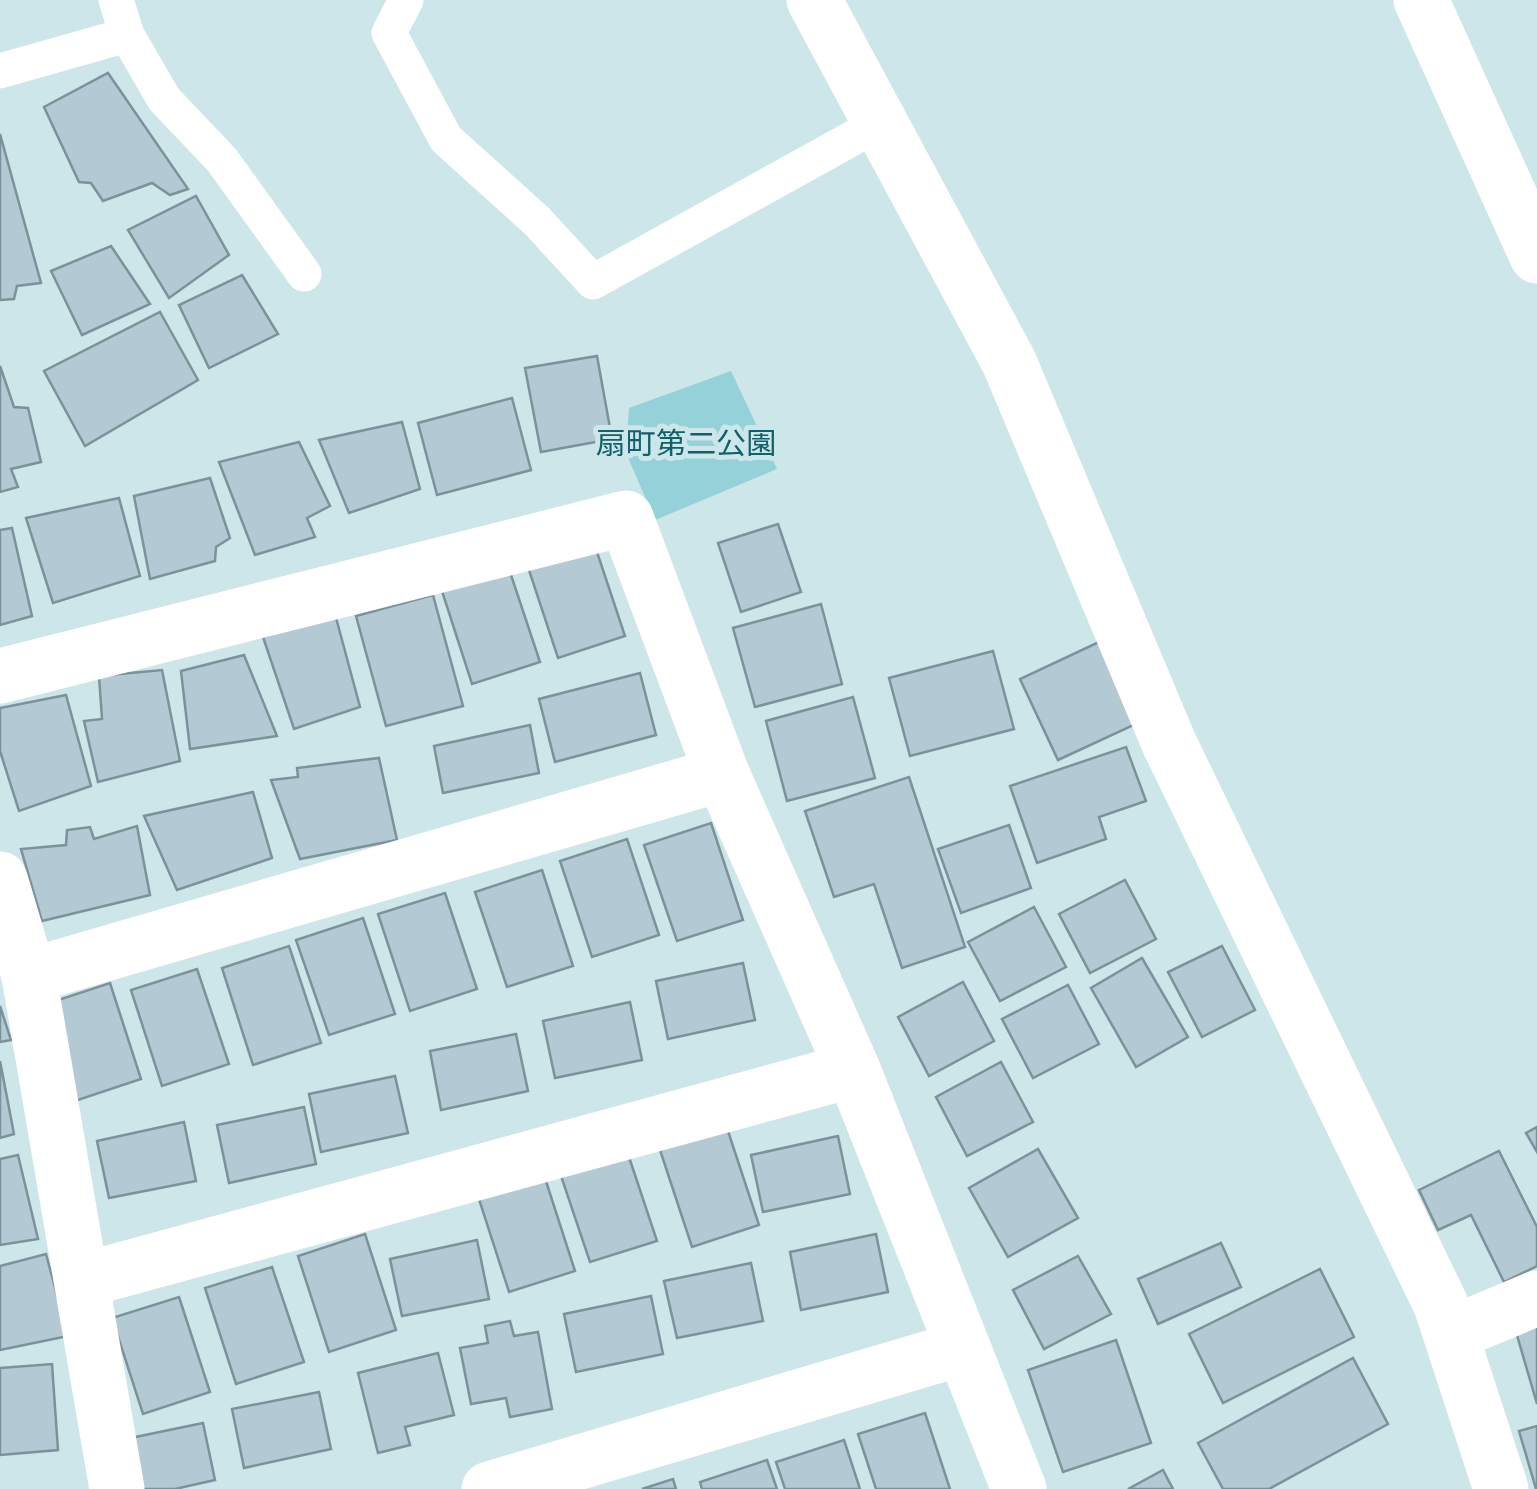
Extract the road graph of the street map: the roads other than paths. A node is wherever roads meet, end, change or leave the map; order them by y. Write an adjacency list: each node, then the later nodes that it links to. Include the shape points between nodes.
1 (116, 0): 5 (lane)
2 (406, 0): 7 (lane, via 389,33 446,138 593,282)
3 (814, 0): 7 (street)
4 (1421, 0): 8 (street)
5 (127, 35): 6 (lane); 9 (lane, via 164,100 222,160)
6 (0, 71)
7 (880, 122): 17 (street, via 1009,362 1169,743)
8 (1537, 256)
9 (304, 274)
10 (0, 676): 11 (street, via 626,518)
11 (722, 774): 13 (street); 14 (street)
12 (0, 879): 13 (street)
13 (28, 976): 15 (street)
14 (853, 1070): 15 (street); 18 (street)
15 (84, 1280): 19 (street)
16 (1537, 1298): 17 (street)
17 (1451, 1334): 22 (street)
18 (963, 1348): 20 (street); 21 (street)
19 (117, 1489)
20 (489, 1489)
21 (1019, 1489)
22 (1501, 1489)

